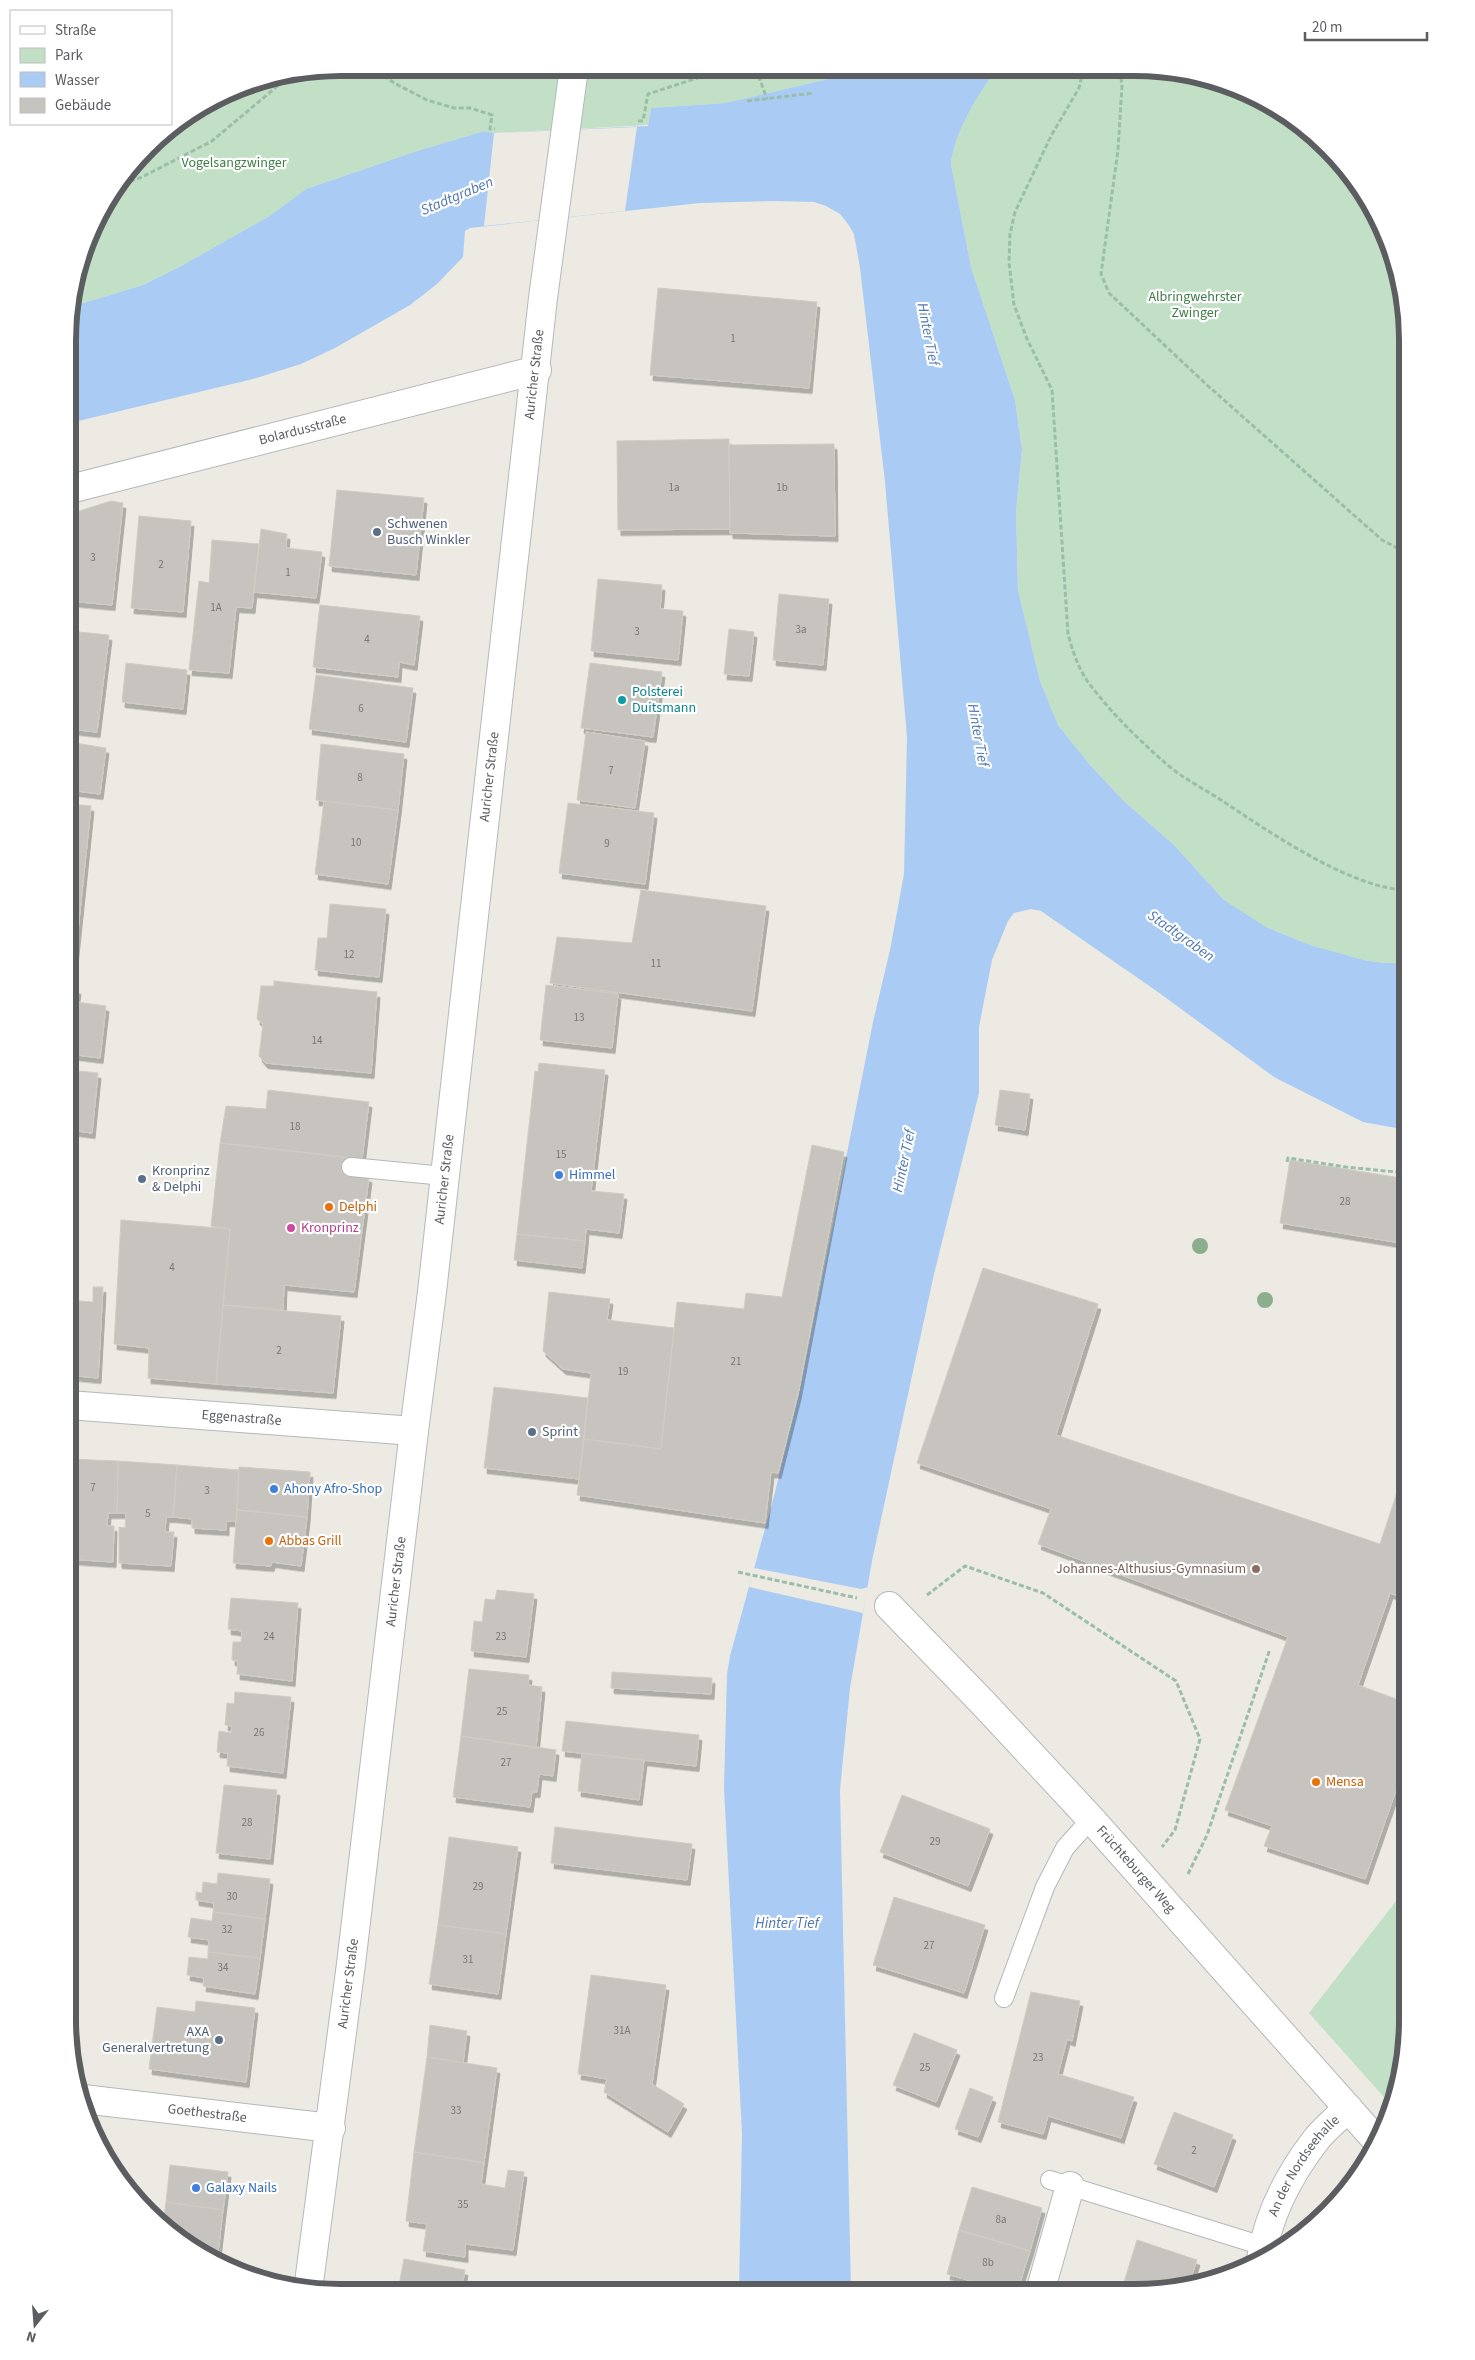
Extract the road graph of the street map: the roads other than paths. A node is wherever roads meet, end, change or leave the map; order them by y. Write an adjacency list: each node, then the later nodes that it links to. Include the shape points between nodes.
1 (573, 76): 2 (street, Auricher Straße, via 553,218)
2 (537, 370): 3 (street, Bolardusstraße); 5 (street, Auricher Straße)
3 (76, 487)
4 (351, 1167): 5 (lane)
5 (444, 1176): 7 (street, Auricher Straße)
6 (76, 1406): 7 (street, Eggenastraße)
7 (414, 1431): 13 (street, Auricher Straße)
8 (885, 1607): 9 (street, Früchteburger Weg, via 985,1705)
9 (1091, 1819): 10 (lane, via 1066,1848 1045,1887); 12 (street, Früchteburger Weg)
10 (1004, 1998)
11 (89, 2100): 13 (street, Goethestraße)
12 (1348, 2108): 14 (street, Früchteburger Weg); 16 (street, An der Nordseehalle, via 1316,2140 1297,2167 1280,2199)
13 (331, 2128): 18 (street, Auricher Straße)
14 (1371, 2135)
15 (1060, 2183): 17 (lane); 19 (street)
16 (1262, 2250)
17 (1260, 2251)
18 (309, 2281)
19 (1041, 2284)

